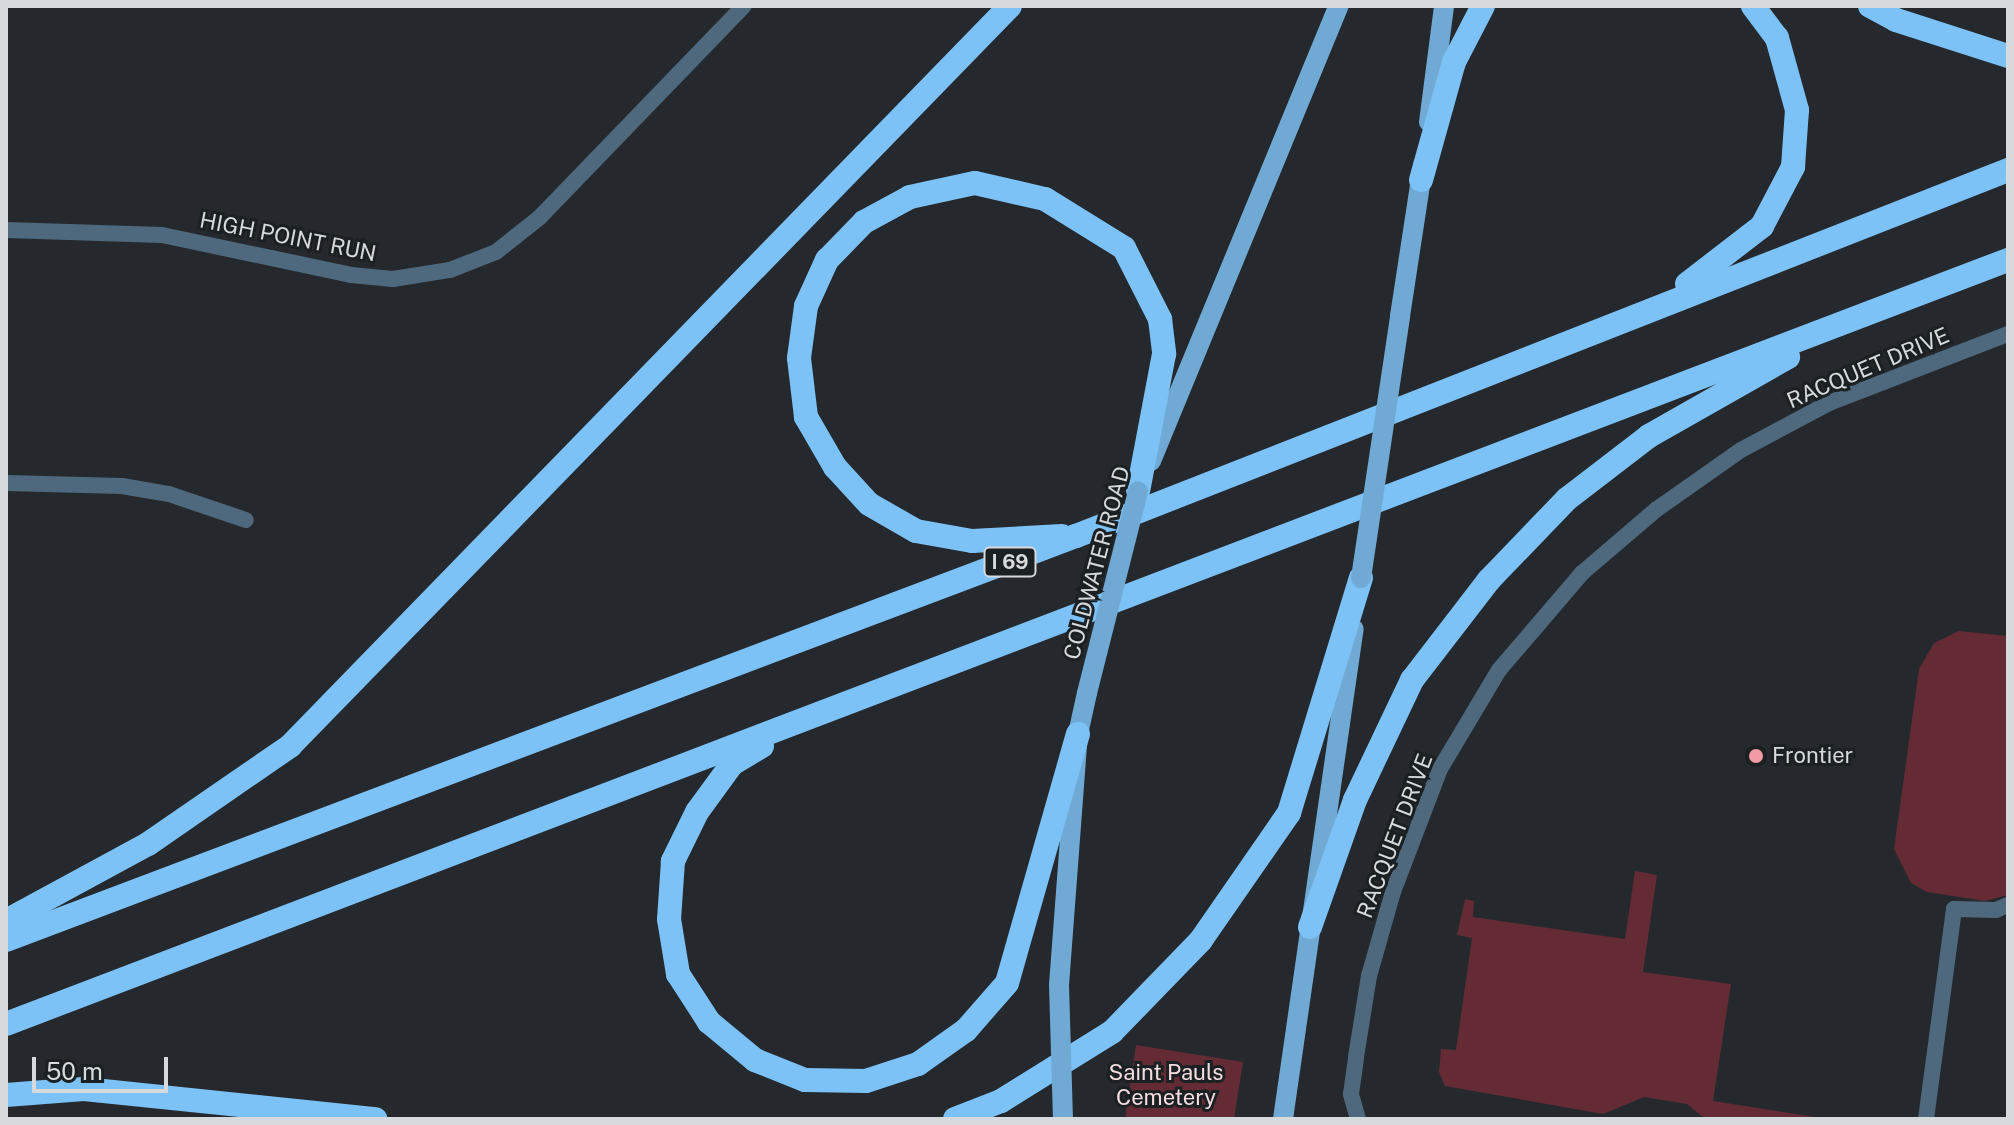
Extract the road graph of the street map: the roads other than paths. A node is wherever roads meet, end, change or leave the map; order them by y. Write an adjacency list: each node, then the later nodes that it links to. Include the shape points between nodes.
1 (744, 6): 11 (street, HIGH POINT RUN, via 540,217 496,252 450,270 393,279 162,235)
2 (1010, 6): 25 (highway, via 290,746 148,844)
3 (1339, 6): 16 (main road)
4 (1444, 6): 10 (main road)
5 (1483, 6): 10 (highway, via 1454,62)
6 (1753, 6): 13 (highway, via 1777,38 1797,110 1793,167 1762,226 1703,275)
7 (1870, 6): 8 (highway, via 1896,20)
8 (2008, 56)
9 (2008, 170): 13 (highway, I 69)
10 (1421, 180): 21 (main road, bridge)
11 (6, 230)
12 (2008, 260): 14 (highway)
13 (1633, 315): 20 (highway, I 69)
14 (1854, 318): 22 (highway); 26 (highway, via 1649,436 1567,499 1489,580 1412,680 1355,800)
15 (2008, 334): 34 (street, RACQUET DRIVE, via 1829,403 1741,450 1657,509 1582,573 1499,670 1440,769 1393,892 1369,976 1356,1057 1351,1094)
16 (1165, 404): 18 (highway); 20 (highway, via 1160,319 1145,281 1124,248 1045,199 975,183 910,197 864,222 827,260 806,306 799,358 806,417 869,504 916,531 972,541)
17 (6, 483): 19 (street, via 122,486 169,494)
18 (1138, 491): 23 (main road, COLDWATER ROAD, bridge)
19 (246, 520)
20 (1076, 536): 27 (highway, I 69)
21 (1361, 578): 26 (main road); 31 (highway, via 1289,813 1201,940 1112,1032 1001,1101)
22 (808, 717): 23 (highway, via 732,764 697,812 673,861 669,919 678,974 709,1022 755,1060 805,1080 866,1081 918,1064 966,1030 1007,983); 28 (highway)
23 (1078, 734): 32 (main road, COLDWATER ROAD, bridge, via 1059,985)
24 (2008, 905): 35 (street, via 1996,910 1954,909)
25 (6, 921)
26 (1310, 927): 33 (main road)
27 (6, 940)
28 (6, 1024)
29 (6, 1095): 30 (highway, via 84,1089)
30 (365, 1118)
31 (955, 1119)
32 (1063, 1119)
33 (1283, 1119)
34 (1358, 1119)
35 (1926, 1119)

